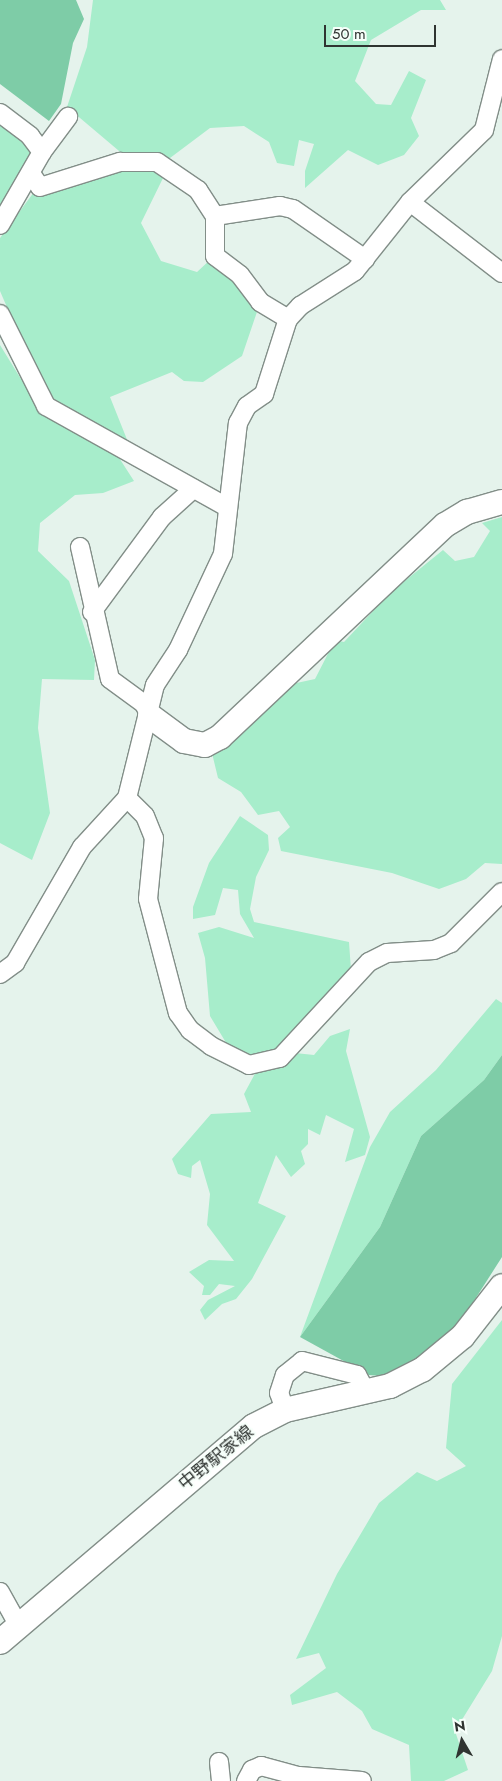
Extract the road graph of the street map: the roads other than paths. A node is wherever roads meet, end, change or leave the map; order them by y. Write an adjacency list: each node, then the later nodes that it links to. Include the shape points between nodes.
1 (502, 59): 6 (street, via 484,130)
2 (0, 113): 4 (street, via 30,136)
3 (68, 117): 4 (street)
4 (42, 152): 5 (street)
5 (32, 175): 7 (street, via 40,187 143,159 157,162 198,190); 8 (street)
6 (410, 202): 9 (street); 10 (street)
7 (215, 216): 9 (street, via 280,206 293,209); 12 (street, via 216,256 240,276 260,302)
8 (0, 225)
9 (365, 259): 12 (street, via 355,271 300,306)
10 (502, 273)
11 (0, 314): 13 (street, via 46,406)
12 (288, 319): 15 (street, via 264,394 246,406 238,423)
13 (193, 489): 15 (street); 17 (street, via 162,517)
14 (502, 502): 18 (main road, via 467,512 445,526 220,737 205,746 184,741)
15 (226, 506): 18 (street, via 223,554 178,650 155,686)
16 (80, 547): 17 (street)
17 (92, 612): 18 (street, via 110,679 144,704)
18 (150, 716): 19 (street)
19 (127, 798): 20 (street, via 145,816 154,838 148,899 178,1013 190,1030 211,1046 249,1065 280,1058 370,962 387,953 434,950 451,943); 21 (street, via 82,847 15,963)
20 (502, 892)
21 (0, 974)
22 (502, 1286): 23 (main road, 中野駅家線, via 463,1336 422,1370 390,1386)
23 (366, 1391): 24 (main road, 中野駅家線); 24 (street, via 357,1375 302,1361 284,1375 279,1393)
24 (285, 1410): 26 (main road, 中野駅家線, via 228,1445)
25 (0, 1592): 26 (street)
26 (19, 1626): 27 (main road, 中野駅家線)
27 (0, 1642)
28 (219, 1762): 29 (street)
29 (221, 1781)
30 (246, 1781): 31 (street, via 252,1770 261,1766 299,1776)
31 (362, 1781)

